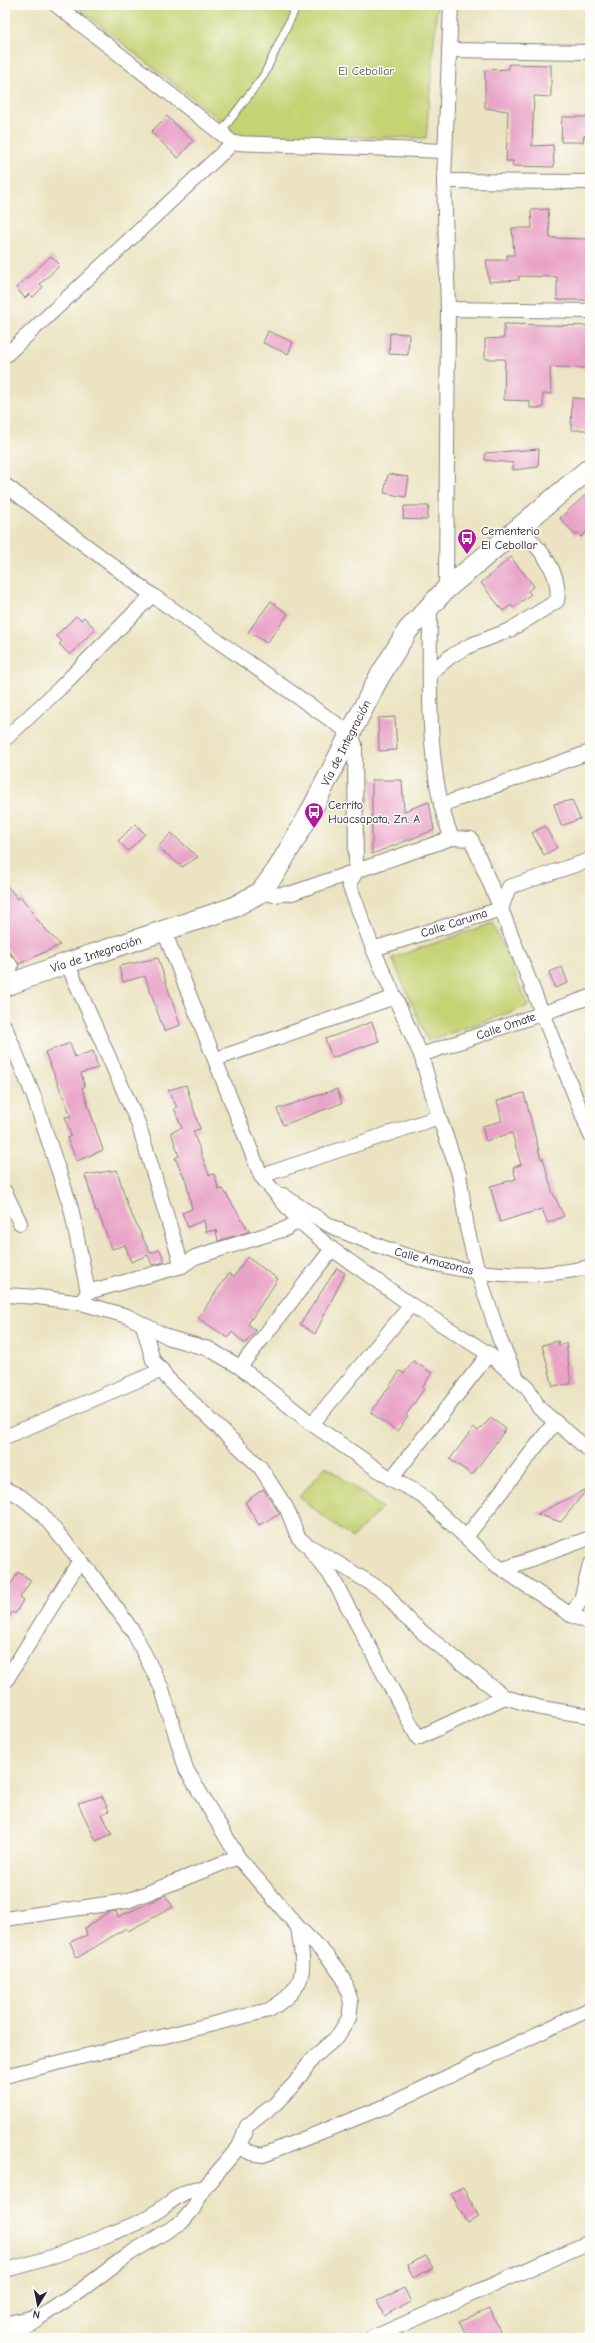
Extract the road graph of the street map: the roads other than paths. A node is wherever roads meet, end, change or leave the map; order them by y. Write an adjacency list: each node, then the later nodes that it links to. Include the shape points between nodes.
1 (56, 5): 6 (street)
2 (297, 5): 6 (lane, via 264,75 224,128)
3 (451, 5): 4 (street)
4 (449, 50): 5 (street); 7 (street)
5 (590, 52)
6 (233, 143): 7 (street); 12 (street)
7 (445, 150): 8 (street)
8 (444, 181): 9 (street); 10 (street)
9 (590, 182)
10 (448, 309): 11 (street); 16 (street)
11 (590, 311)
12 (5, 356)
13 (590, 468): 15 (main road, Vía de Integración)
14 (5, 485): 17 (street)
15 (518, 526): 16 (main road, Vía de Integración); 19 (street, via 550,565 559,590 557,601 510,630 471,645 451,656)
16 (446, 589): 18 (main road, Vía de Integración)
17 (152, 596): 20 (street); 21 (street)
18 (430, 606): 19 (street); 20 (main road, Vía de Integración, via 396,648)
19 (430, 673): 23 (street, via 434,759)
20 (351, 734): 26 (street, via 355,745); 27 (main road, Vía de Integración, via 309,815)
21 (5, 739)
22 (590, 752): 23 (street)
23 (441, 806): 24 (street)
24 (452, 838): 26 (street); 28 (street, via 471,839)
25 (590, 860): 28 (street, Calle Caruma, via 509,887)
26 (356, 872): 27 (street, via 292,893 274,895); 30 (street, via 350,884)
27 (261, 892): 29 (main road, Vía de Integración, via 237,906)
28 (501, 909): 30 (street, Calle Caruma); 35 (street)
29 (164, 932): 31 (main road, Vía de Integración); 38 (street)
30 (373, 949): 33 (street)
31 (67, 963): 32 (main road, Vía de Integración); 46 (street, via 138,1123)
32 (5, 986)
33 (395, 997): 37 (street); 38 (street)
34 (590, 997): 35 (street, Calle Omate)
35 (542, 1013): 37 (street, Calle Omate); 40 (street)
36 (5, 1027): 50 (street, via 34,1097 68,1201)
37 (422, 1054): 39 (street)
38 (216, 1059): 41 (street)
39 (438, 1117): 41 (street); 48 (street, via 459,1174 467,1228)
40 (590, 1134)
41 (265, 1181): 43 (street); 48 (street, Calle Amazonas, via 333,1227 406,1257)
42 (5, 1192): 44 (street)
43 (299, 1221): 45 (street); 46 (street, via 285,1229 195,1257)
44 (20, 1223)
45 (332, 1248): 51 (street); 54 (street)
46 (182, 1266): 50 (street)
47 (590, 1267): 48 (street, Calle Amazonas, via 531,1276)
48 (478, 1272): 56 (street, via 500,1340)
49 (5, 1296): 50 (street)
50 (85, 1298): 52 (street)
51 (411, 1305): 53 (street); 58 (street)
52 (143, 1325): 54 (street, via 170,1338 209,1350); 55 (street, via 153,1360)
53 (489, 1354): 56 (street); 61 (street)
54 (240, 1367): 58 (street)
55 (162, 1370): 59 (street); 65 (street, via 260,1467 287,1509 298,1537)
56 (517, 1378): 57 (street, via 528,1388 539,1408)
57 (555, 1422): 60 (street); 63 (street)
58 (312, 1424): 61 (street)
59 (5, 1438)
60 (590, 1451)
61 (391, 1479): 63 (street, via 420,1494)
62 (5, 1489): 66 (street, via 20,1496 41,1513)
63 (466, 1536): 68 (street, via 481,1554)
64 (590, 1538): 68 (street)
65 (306, 1544): 72 (street, via 384,1592 404,1616 428,1638); 72 (street, via 332,1577 418,1738)
66 (79, 1562): 71 (street); 74 (street, via 134,1633 162,1689 186,1769)
67 (590, 1565): 69 (street, via 581,1600)
68 (504, 1569): 69 (street)
69 (571, 1615): 70 (street)
70 (590, 1623)
71 (5, 1682)
72 (505, 1697): 73 (street, via 541,1708)
73 (590, 1716)
74 (238, 1857): 75 (street, via 127,1901); 76 (street)
75 (5, 1919)
76 (298, 1927): 78 (street, via 303,1963 298,1987 269,2010); 79 (street, via 328,1957 344,1979 351,2002 349,2018 337,2037 313,2058 295,2083 275,2104 247,2126)
77 (590, 2009): 79 (street, via 384,2106 284,2146 263,2154 251,2153)
78 (5, 2076)
79 (239, 2147): 80 (street)
80 (204, 2188): 82 (street, via 188,2191 145,2220 99,2239 37,2263); 83 (street, via 193,2210 182,2222 129,2254)
81 (590, 2242): 85 (street)
82 (5, 2270)
83 (48, 2312): 84 (street); 86 (street)
84 (5, 2324)
85 (396, 2333): 87 (street)
86 (9, 2338)
87 (372, 2338)

